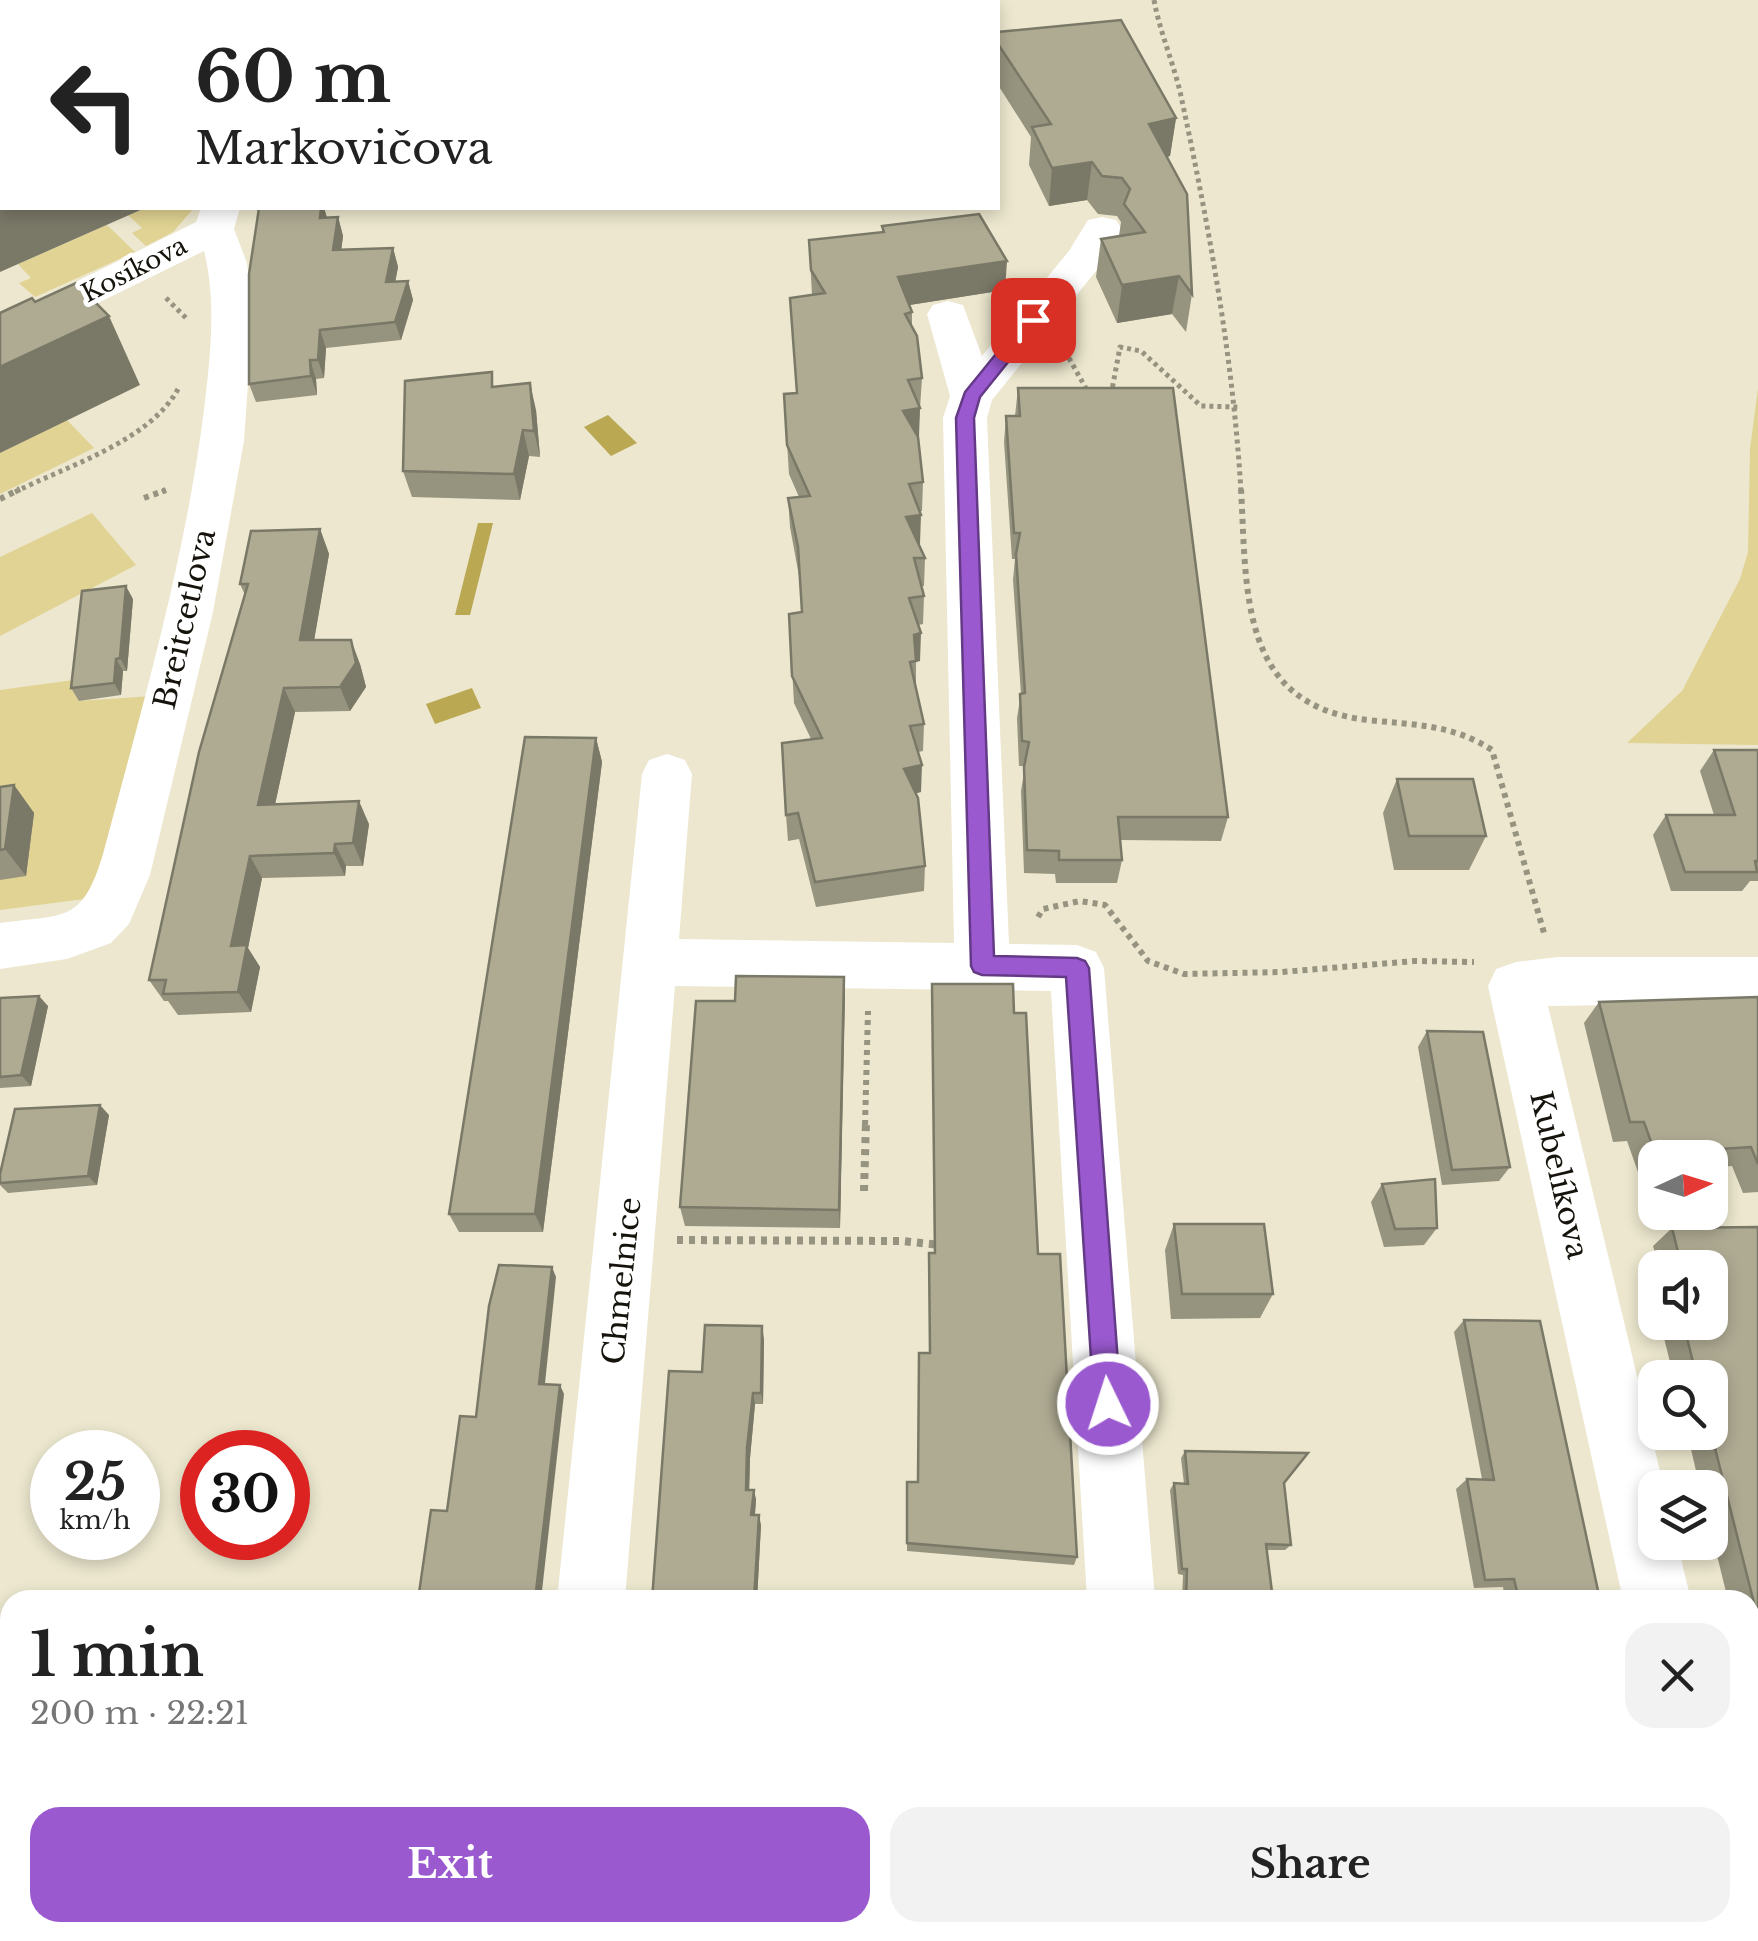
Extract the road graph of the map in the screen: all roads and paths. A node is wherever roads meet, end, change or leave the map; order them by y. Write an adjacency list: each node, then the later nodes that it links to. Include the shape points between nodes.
1 (1154, 0): 13 (path, via 1173,60)
2 (217, 218): 8 (street, Kosíkova); 17 (street, Breitcetlova, via 232,321 226,415 181,645 124,872 103,918 72,934)
3 (1102, 229): 6 (street)
4 (158, 291): 7 (path)
5 (948, 314): 10 (street)
6 (1033, 320): 10 (street); 11 (path, via 1052,330)
7 (196, 328)
8 (0, 336)
9 (182, 376): 14 (path, via 168,409 144,428)
10 (972, 396): 19 (street, via 965,418)
11 (1094, 400)
12 (1110, 401): 13 (path, via 1120,347 1141,351 1201,406)
13 (1238, 406): 16 (path, via 1248,602 1268,664 1297,698 1330,713 1472,732 1492,750)
14 (0, 499)
15 (667, 774): 18 (street, Chmelnice)
16 (1534, 909)
17 (0, 946)
18 (651, 962): 19 (street); 24 (street, Chmelnice)
19 (1005, 966): 21 (path, via 1043,909 1080,902 1105,904 1148,962 1184,974 1487,962); 27 (street, via 1077,968)
20 (1758, 980): 21 (street)
21 (1516, 986): 28 (street, Kubelíkova)
22 (868, 1013): 23 (path)
23 (864, 1191)
24 (626, 1240): 25 (path); 26 (street, Chmelnice)
25 (960, 1247)
26 (592, 1590)
27 (1120, 1590)
28 (1655, 1590)

